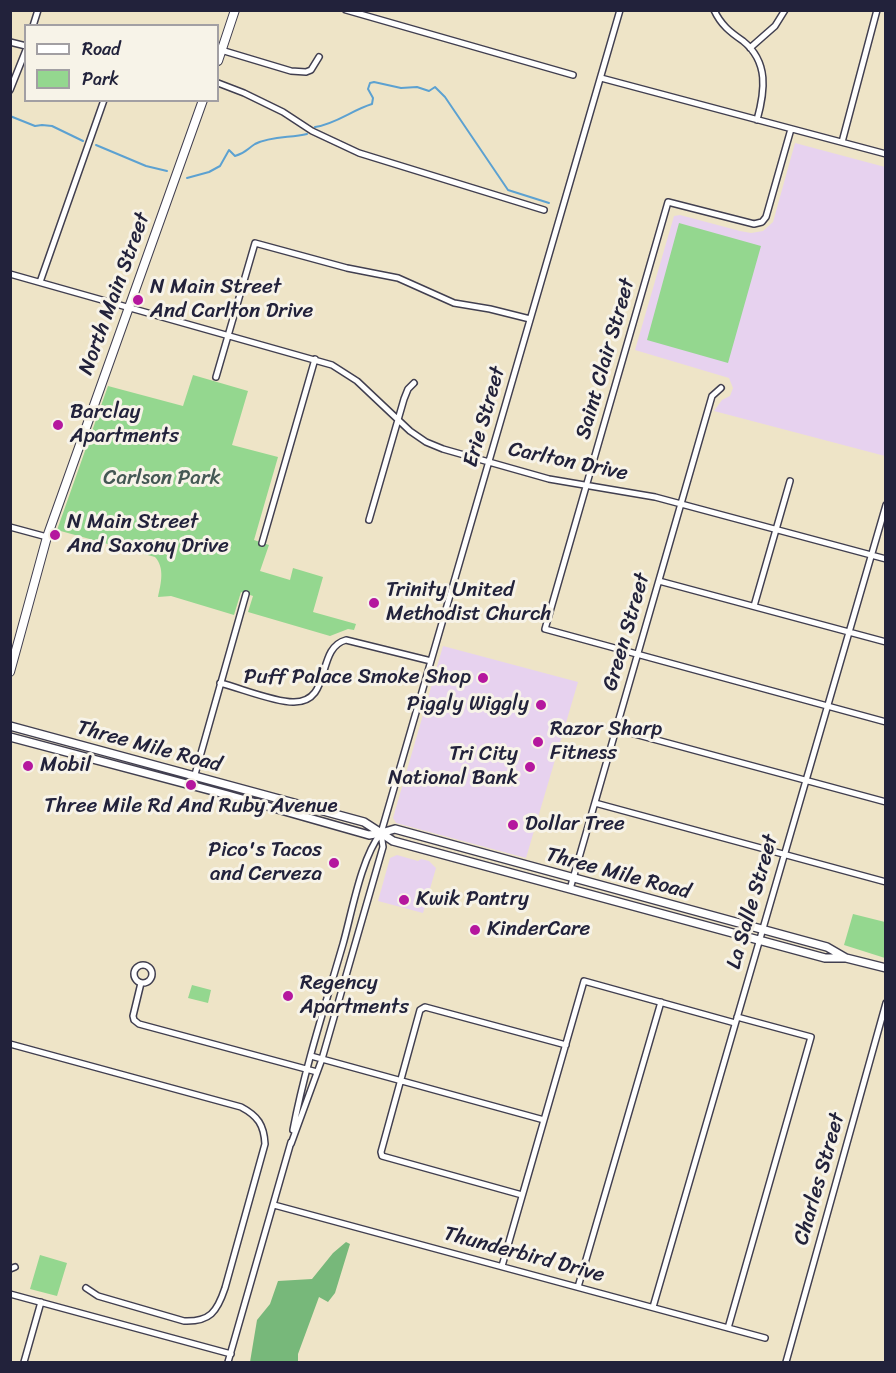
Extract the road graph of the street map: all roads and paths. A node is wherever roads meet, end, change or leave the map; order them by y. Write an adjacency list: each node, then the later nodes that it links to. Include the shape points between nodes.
1 (235, 10): 8 (main road)
2 (346, 10): 12 (street)
3 (620, 10): 13 (street, Erie Street)
4 (714, 10): 7 (street, via 722,25)
5 (785, 10): 7 (street, via 775,26)
6 (877, 10): 20 (street)
7 (750, 48): 18 (street, via 764,76)
8 (221, 50): 10 (main road); 11 (street, via 298,72 311,70)
9 (24, 53): 15 (street)
10 (219, 57)
11 (319, 57)
12 (573, 75)
13 (601, 78): 18 (street); 26 (street, Erie Street)
14 (219, 83): 22 (street, via 359,153)
15 (10, 90)
16 (103, 102): 24 (street)
17 (203, 102): 25 (main road, North Main Street)
18 (757, 120): 19 (street)
19 (790, 129): 20 (street); 35 (street, Saint Clair Street, via 762,222 754,224 668,202)
20 (842, 142): 21 (street)
21 (885, 154)
22 (544, 210)
23 (10, 274): 24 (street, Carlton Drive)
24 (40, 282): 25 (street, Carlton Drive)
25 (130, 307): 27 (street, Carlton Drive); 41 (main road, North Main Street)
26 (530, 319): 27 (street, via 454,303 398,278 255,243); 33 (street, Erie Street)
27 (230, 335): 28 (street, Carlton Drive); 29 (street)
28 (315, 359): 32 (street, Carlton Drive, via 349,375); 42 (street)
29 (216, 377)
30 (414, 383): 32 (street, via 408,389)
31 (721, 388): 36 (street, Green Street, via 712,396)
32 (398, 419): 33 (street, Carlton Drive, via 434,446); 38 (street)
33 (489, 462): 35 (street, Carlton Drive); 51 (street, Erie Street)
34 (790, 481): 40 (street)
35 (586, 486): 36 (street, Carlton Drive); 50 (street, Saint Clair Street, via 544,629)
36 (681, 504): 40 (street, Carlton Drive); 45 (street, Green Street)
37 (885, 505): 43 (street, La Salle Street)
38 (369, 520)
39 (10, 527): 41 (street)
40 (776, 529): 43 (street, Carlton Drive); 47 (street)
41 (47, 537): 52 (main road, North Main Street)
42 (262, 543)
43 (871, 555): 44 (street, Carlton Drive); 48 (street, La Salle Street)
44 (885, 559)
45 (659, 581): 47 (street); 50 (street, Green Street)
46 (246, 594): 53 (street)
47 (754, 606): 48 (street)
48 (849, 632): 49 (street); 54 (street, La Salle Street)
49 (885, 642)
50 (638, 654): 54 (street); 57 (street, Green Street)
51 (431, 661): 53 (street, via 346,640 333,648 318,688 303,701 285,701); 64 (street, Erie Street)
52 (10, 672)
53 (220, 682): 59 (street)
54 (827, 706): 55 (street); 60 (street, La Salle Street)
55 (885, 722)
56 (10, 726): 59 (street, Three Mile Road)
57 (616, 729): 60 (street); 63 (street, Green Street)
58 (10, 737): 61 (street, Three Mile Road)
59 (194, 777): 61 (street); 64 (street, Three Mile Road, via 364,822)
60 (806, 780): 62 (street); 65 (street, La Salle Street)
61 (192, 785): 64 (street, Three Mile Road, via 369,835)
62 (885, 802)
63 (595, 803): 65 (street); 66 (street, Green Street)
64 (381, 833): 66 (street, Three Mile Road, via 395,829); 68 (street, Three Mile Road, via 393,841); 69 (street, Erie Street, via 371,845); 70 (street, Erie Street, via 382,848)
65 (784, 854): 67 (street); 71 (street, La Salle Street)
66 (573, 878): 68 (street, Green Street); 71 (street, Three Mile Road)
67 (885, 882)
68 (570, 889): 72 (street, Three Mile Road)
69 (355, 900): 70 (street); 73 (street, Erie Street)
70 (366, 904): 74 (street, Erie Street)
71 (762, 930): 72 (street, La Salle Street); 75 (street, Three Mile Road, via 827,947)
72 (760, 940): 75 (street, Three Mile Road, via 825,958); 80 (street, La Salle Street)
73 (340, 953): 74 (street); 83 (street, Erie Street)
74 (351, 956): 84 (street, Erie Street)
75 (846, 958): 76 (street, Three Mile Road)
76 (885, 968)
77 (141, 983): 85 (street, via 133,1016 139,1024)
78 (661, 1002): 80 (street); 82 (street, via 584,981); 93 (street)
79 (885, 1003): 103 (street, Charles Street)
80 (736, 1020): 97 (street, La Salle Street); 98 (street, via 811,1037)
81 (10, 1044): 94 (street, via 241,1107 262,1124 265,1144 225,1288 211,1315 196,1322 183,1321 98,1296)
82 (566, 1045): 87 (street, via 425,1007 420,1010); 88 (street)
83 (311, 1056): 84 (street); 85 (street, Erie Street)
84 (321, 1059): 86 (street, Erie Street); 87 (street)
85 (307, 1069): 86 (street); 89 (street, Erie Street)
86 (317, 1072): 89 (street, Erie Street)
87 (400, 1081): 88 (street); 90 (street, via 381,1153 384,1158)
88 (544, 1120): 90 (street)
89 (291, 1144): 91 (street, Erie Street)
90 (522, 1195): 92 (street)
91 (274, 1205): 92 (street, Thunderbird Drive); 100 (street, Erie Street)
92 (502, 1266): 93 (street, Thunderbird Drive)
93 (578, 1287): 97 (street, Thunderbird Drive)
94 (86, 1288)
95 (10, 1294): 96 (street)
96 (41, 1302): 100 (street); 101 (street)
97 (653, 1307): 98 (street, Thunderbird Drive)
98 (728, 1328): 99 (street, Thunderbird Drive)
99 (765, 1338)
100 (231, 1354): 102 (street, Erie Street)
101 (24, 1362)
102 (228, 1362)
103 (786, 1362)

